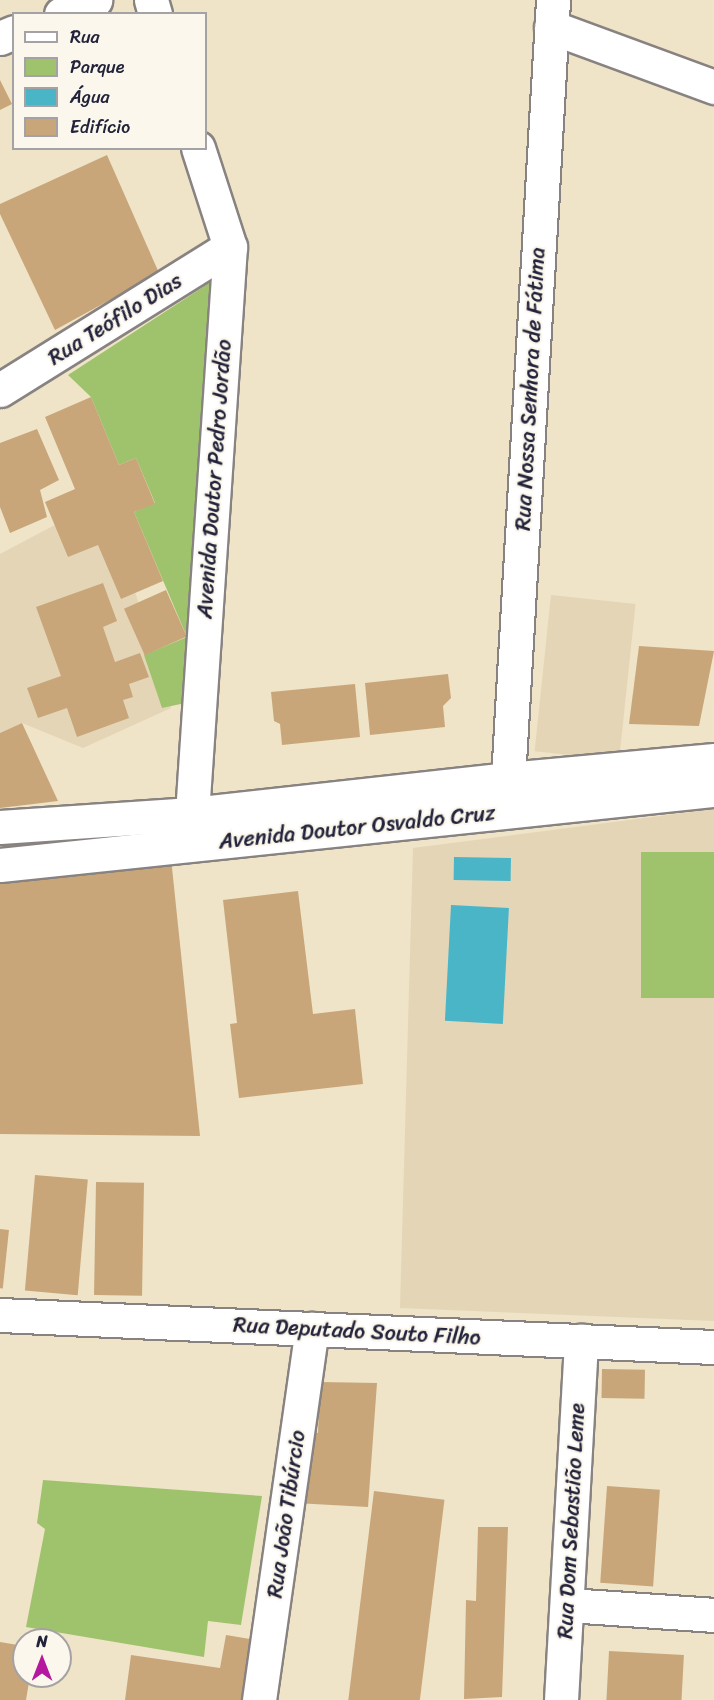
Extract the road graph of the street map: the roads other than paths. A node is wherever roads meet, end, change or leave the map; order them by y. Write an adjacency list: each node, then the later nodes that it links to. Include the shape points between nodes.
1 (95, 0): 2 (street)
2 (66, 12)
3 (552, 13): 4 (street); 9 (street, Rua Nossa Senhora de Fátima)
4 (714, 87)
5 (199, 150): 6 (street, Avenida Doutor Pedro Jordão)
6 (230, 247): 7 (street, Rua Teófilo Dias); 11 (street, Avenida Doutor Pedro Jordão)
7 (0, 390)
8 (714, 760): 9 (street, Avenida Doutor Osvaldo Cruz)
9 (508, 779): 11 (street, Avenida Doutor Osvaldo Cruz)
10 (714, 790): 13 (street, Avenida Doutor Osvaldo Cruz)
11 (192, 814): 12 (street, Avenida Doutor Osvaldo Cruz)
12 (0, 827)
13 (0, 865)
14 (0, 1315): 15 (street, Rua Deputado Souto Filho)
15 (312, 1329): 16 (street, Rua Deputado Souto Filho); 20 (street, Rua João Tibúrcio)
16 (581, 1341): 17 (street, Rua Deputado Souto Filho); 18 (street, Rua Dom Sebastião Leme)
17 (714, 1347)
18 (568, 1605): 19 (street); 21 (street, Rua Dom Sebastião Leme)
19 (714, 1615)
20 (259, 1700)
21 (561, 1700)

